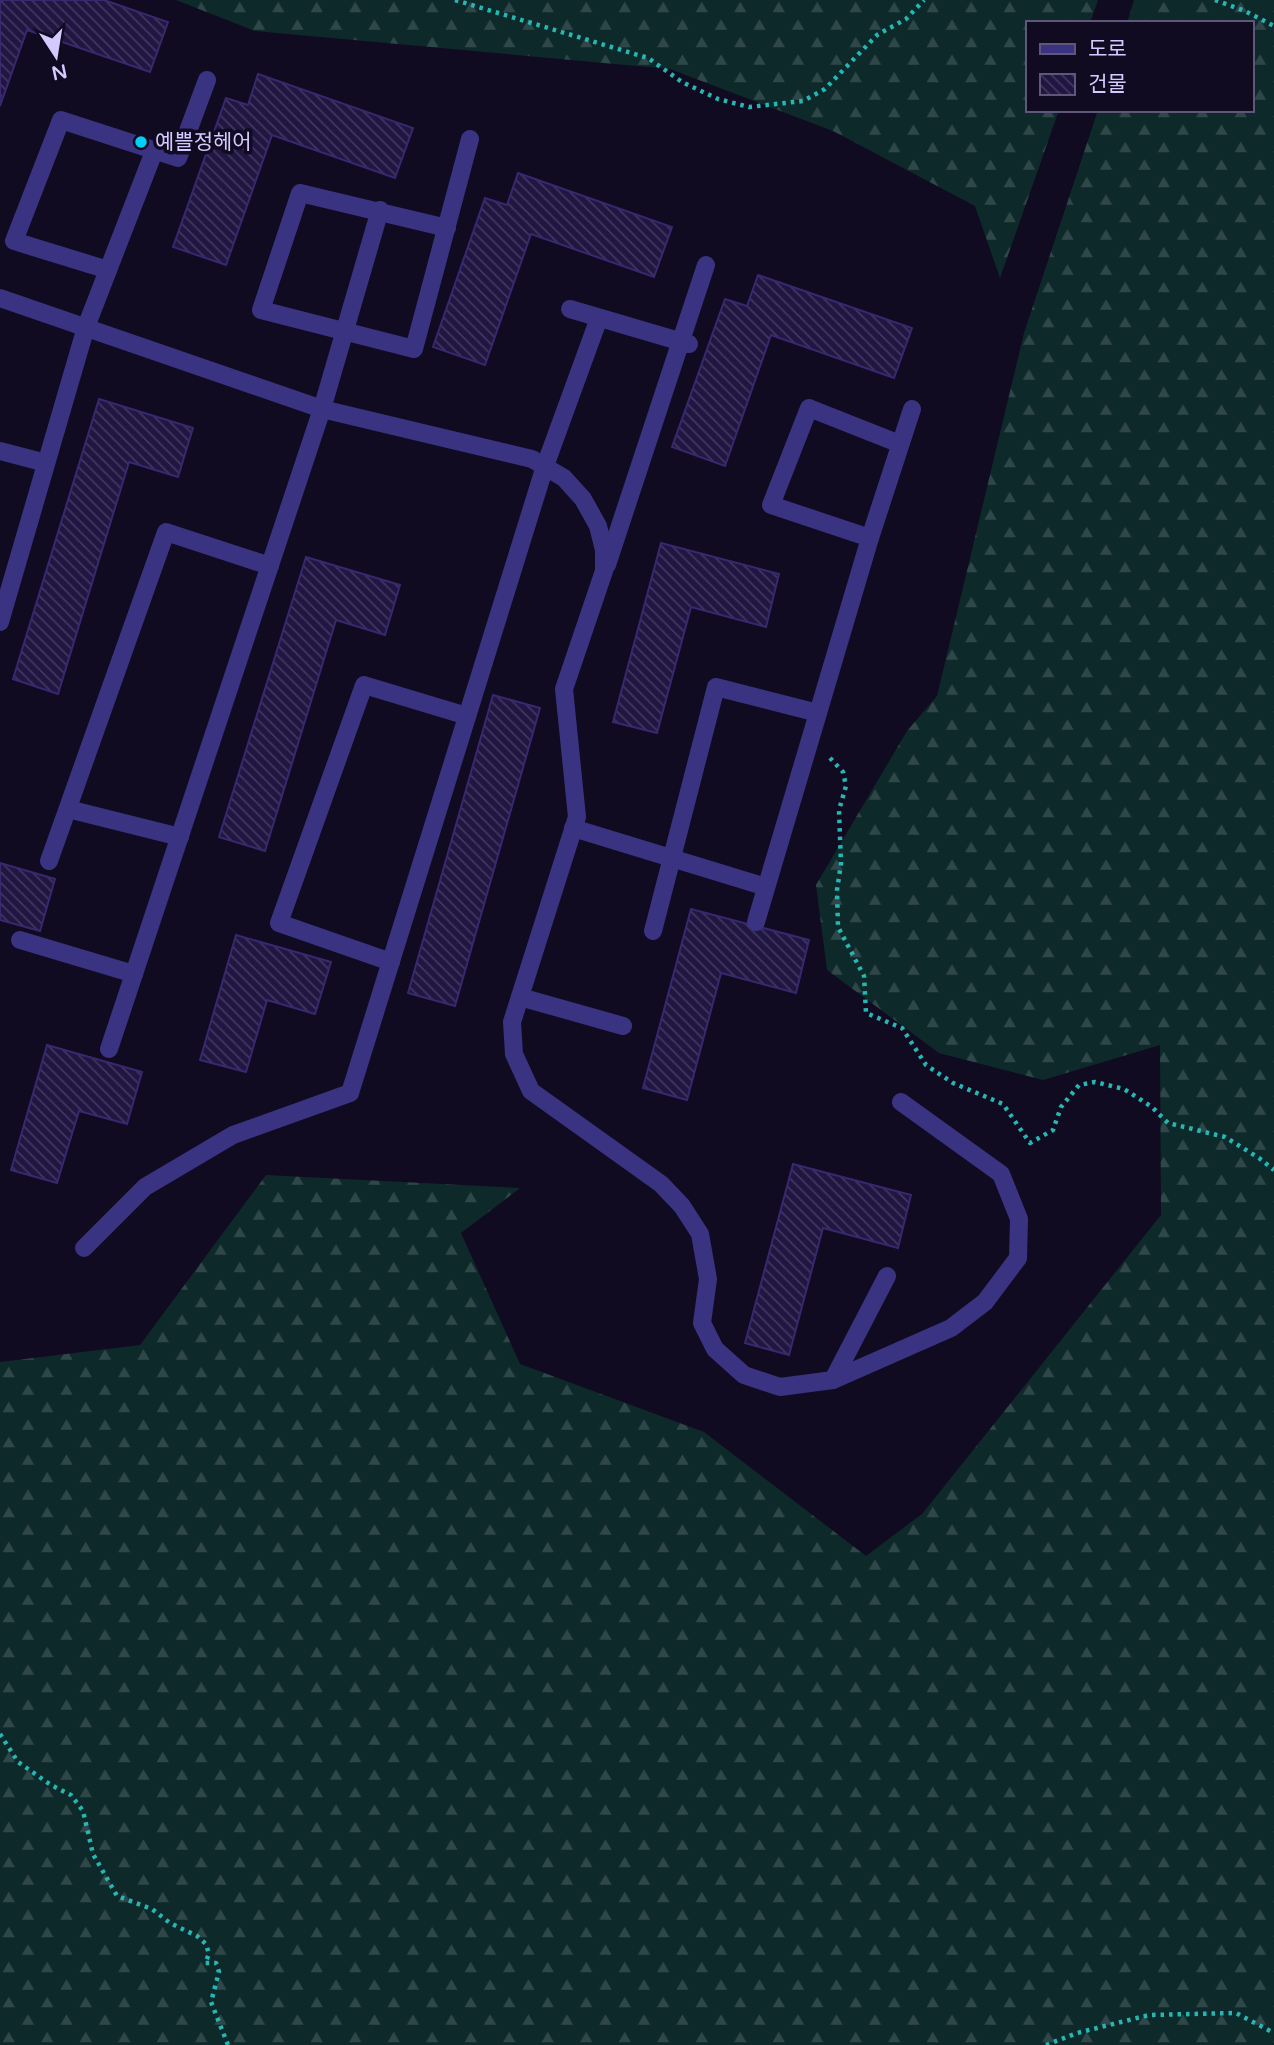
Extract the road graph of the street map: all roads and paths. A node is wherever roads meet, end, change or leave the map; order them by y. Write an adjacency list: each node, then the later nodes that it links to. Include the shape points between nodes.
1 (455, 0): 2 (path, via 648,58 682,82 749,107 803,101 825,89 877,35 906,19)
2 (924, 0)
3 (1215, 0): 4 (path)
4 (1274, 26)
5 (207, 80): 7 (lane, via 178,158)
6 (470, 139): 9 (lane)
7 (155, 149): 11 (lane); 11 (lane, via 61,120 14,241)
8 (380, 210): 9 (lane); 16 (lane); 16 (lane, via 300,193 261,310)
9 (447, 228): 16 (lane, via 414,349)
10 (706, 265): 17 (lane)
11 (108, 270): 15 (lane)
12 (0, 298): 15 (lane)
13 (570, 309): 14 (lane)
14 (599, 318): 17 (lane); 23 (lane)
15 (86, 327): 19 (lane); 22 (lane)
16 (344, 330): 19 (lane)
17 (684, 343): 26 (lane)
18 (912, 408): 20 (lane)
19 (322, 409): 23 (lane, via 532,459); 25 (lane)
20 (900, 444): 24 (lane); 24 (lane, via 809,408 771,505)
21 (0, 451): 22 (lane)
22 (46, 463): 27 (lane)
23 (545, 466): 26 (lane, via 583,499 598,526); 29 (lane)
24 (870, 538): 28 (lane)
25 (270, 566): 31 (lane, via 166,532); 33 (lane)
26 (604, 571): 32 (lane, via 564,689 577,817)
27 (0, 622)
28 (818, 713): 30 (lane); 34 (lane, via 716,687)
29 (467, 716): 40 (lane); 40 (lane, via 365,685 279,923)
30 (811, 737): 36 (lane); 46 (path, via 843,772 846,786 839,810 838,927 864,976 866,1013 902,1028 926,1065 953,1083 1003,1104 1030,1143 1053,1130 1061,1107 1079,1085 1095,1082 1124,1089 1168,1124 1225,1137)
31 (68, 809): 33 (lane); 35 (lane)
32 (573, 828): 34 (lane); 42 (lane)
33 (180, 837): 41 (lane)
34 (671, 860): 36 (lane); 38 (lane)
35 (49, 861)
36 (766, 887): 37 (lane)
37 (756, 922)
38 (653, 931)
39 (20, 940): 41 (lane)
40 (391, 962): 47 (lane, via 350,1093 233,1135 145,1187)
41 (134, 974): 44 (lane)
42 (520, 997): 43 (lane); 49 (lane, via 512,1022 514,1055 531,1091 661,1184 701,1234 708,1279 702,1323 715,1349 744,1375 780,1387)
43 (623, 1026)
44 (109, 1049)
45 (901, 1102): 49 (lane, via 1001,1174 1019,1219 1018,1258 985,1302 951,1328)
46 (1274, 1170)
47 (84, 1248)
48 (887, 1276): 49 (lane)
49 (833, 1380)
50 (0, 1734): 52 (path, via 18,1762 71,1795 83,1811 93,1854 117,1896 152,1909 206,1944 209,1954 205,1963 216,1963 219,1972 211,2002)
51 (1274, 2033): 53 (path, via 1236,2013 1149,2015)
52 (228, 2045)
53 (1046, 2045)

